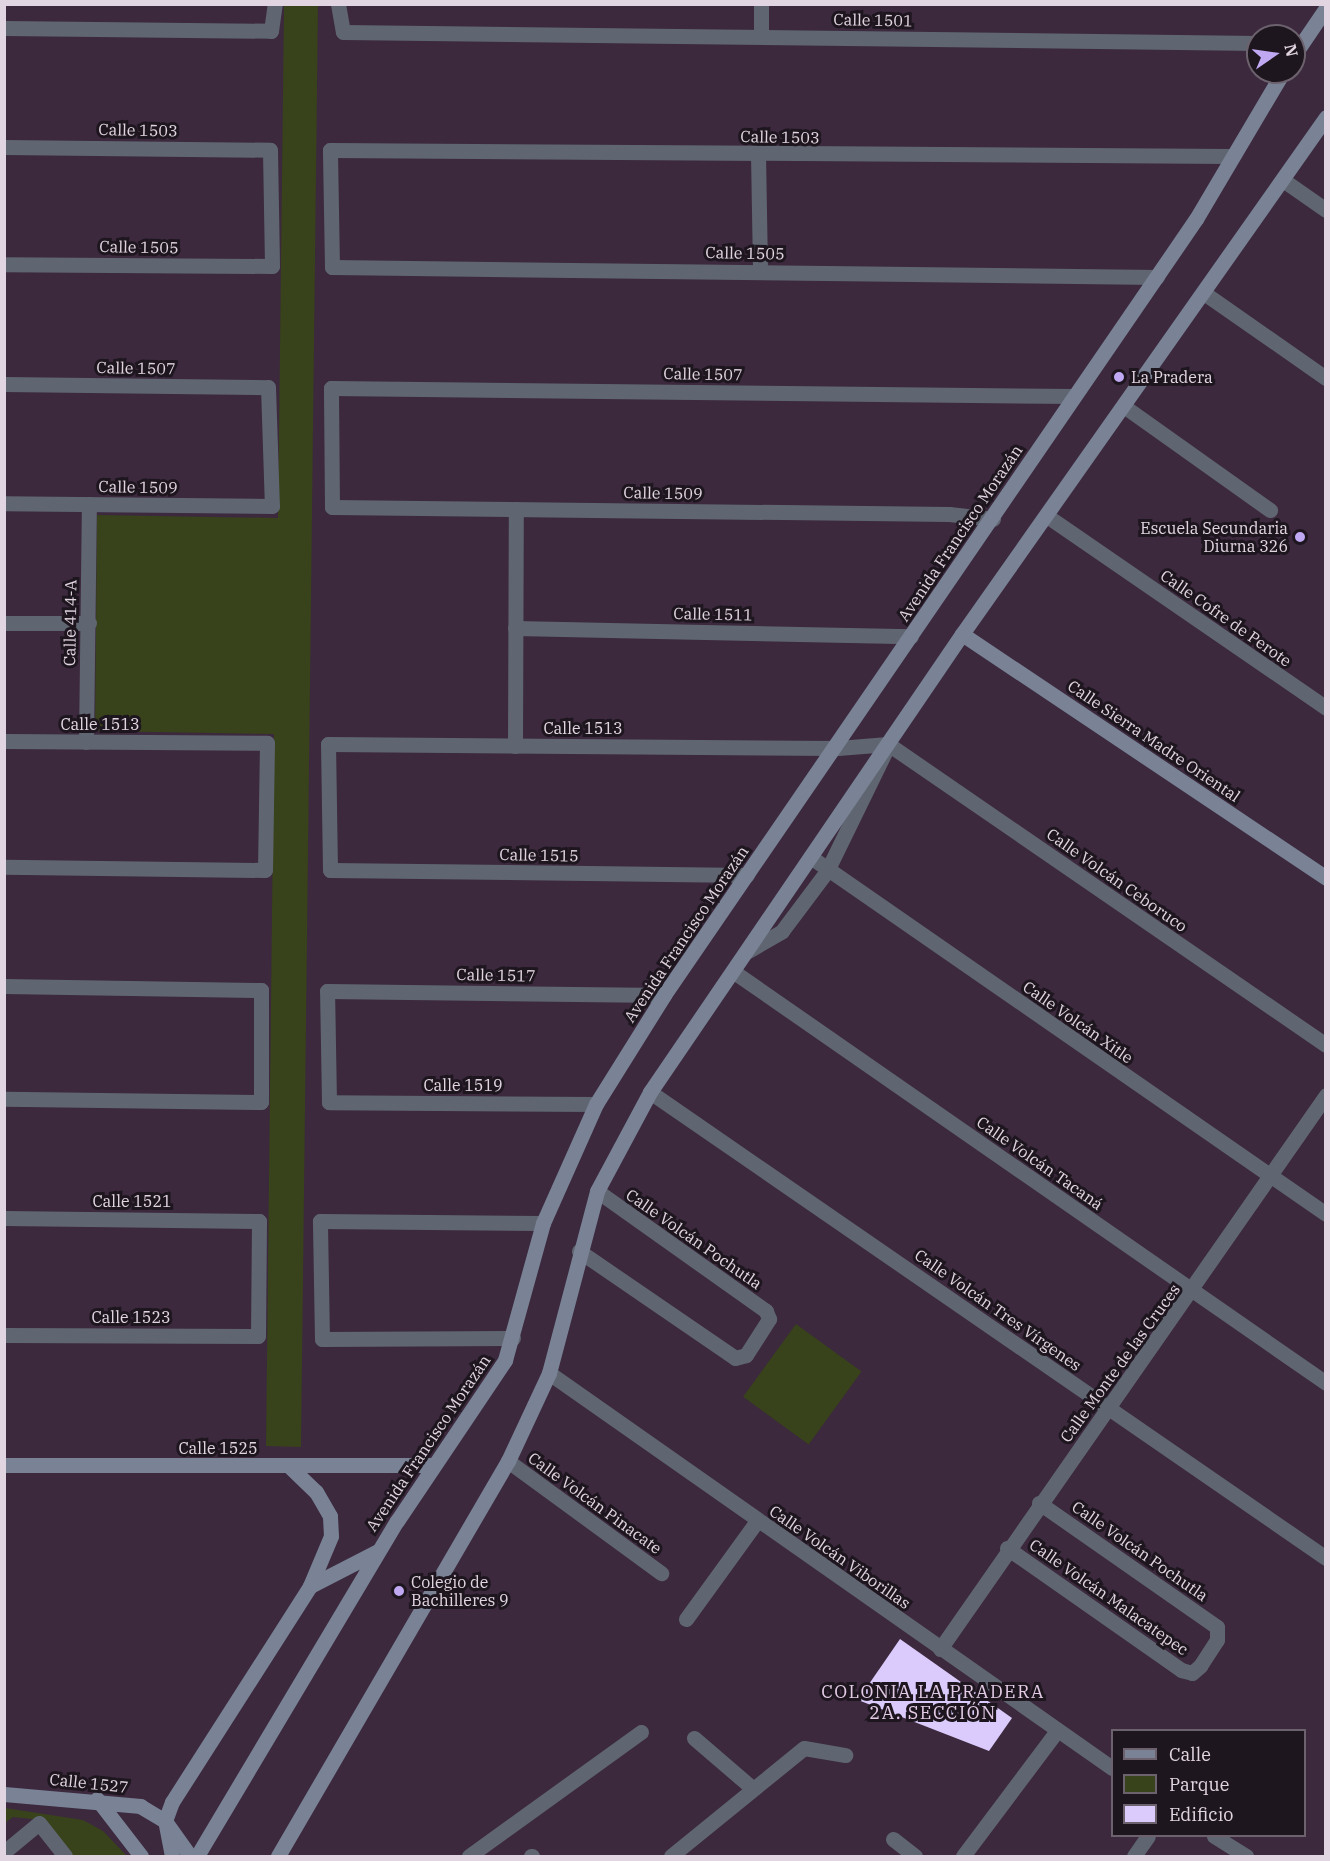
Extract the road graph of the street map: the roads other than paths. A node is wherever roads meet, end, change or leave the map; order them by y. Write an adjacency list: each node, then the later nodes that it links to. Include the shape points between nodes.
1 (275, 4): 5 (street, via 271,31)
2 (338, 4): 7 (street, Calle 1501, via 343,32)
3 (761, 4): 7 (street)
4 (1320, 10): 6 (street)
5 (4, 28)
6 (1306, 33)
7 (761, 36): 8 (street, Calle 1501)
8 (1246, 43)
9 (1275, 84): 13 (street, Avenida Francisco Morazán)
10 (1326, 117): 14 (street)
11 (4, 147): 17 (street, Calle 1503, via 270,150)
12 (758, 154): 13 (street, Calle 1503); 18 (street, Calle 1503, via 330,150); 19 (street)
13 (1230, 156): 20 (street, Avenida Francisco Morazán)
14 (1283, 180): 15 (street); 21 (street)
15 (1326, 210)
16 (4, 264): 17 (street, Calle 1505)
17 (272, 266)
18 (332, 267): 19 (street, Calle 1505)
19 (760, 271): 20 (street, Calle 1505)
20 (1156, 277): 24 (street, Avenida Francisco Morazán)
21 (1204, 293): 22 (street); 25 (street)
22 (1326, 378)
23 (4, 384): 28 (street, Calle 1507, via 268,387)
24 (1074, 396): 29 (street, Calle 1507, via 331,388); 33 (street, Avenida Francisco Morazán)
25 (1125, 407): 31 (street); 32 (street)
26 (4, 503): 27 (street, Calle 1509)
27 (89, 504): 28 (street, Calle 1509); 35 (street, Calle 414-A)
28 (272, 506)
29 (332, 507): 30 (street, Calle 1509)
30 (516, 509): 33 (street, Calle 1509, via 949,514); 36 (street)
31 (1270, 510)
32 (1047, 516): 37 (street); 39 (street, Calle Cofre de Perote)
33 (993, 519): 38 (street, Avenida Francisco Morazán)
34 (4, 623): 35 (street)
35 (89, 623): 41 (street, Calle 414-A)
36 (515, 628): 38 (street, Calle 1511); 43 (street)
37 (962, 634): 42 (street); 50 (street, Calle Sierra Madre Oriental)
38 (911, 636): 44 (street, Avenida Francisco Morazán)
39 (1326, 708)
40 (4, 741): 41 (street, Calle 1513)
41 (86, 742): 46 (street, Calle 1513, via 267,743 266,870)
42 (888, 744): 44 (street, Calle 1513); 45 (street); 48 (street, via 878,776); 55 (street, Calle Volcán Ceboruco)
43 (515, 746): 44 (street, Calle 1513); 47 (street, Calle 1513, via 328,744)
44 (838, 748): 49 (street, Avenida Francisco Morazán)
45 (812, 858): 48 (street, Calle Volcán Xitle); 51 (street)
46 (4, 867)
47 (330, 870): 49 (street, Calle 1515)
48 (827, 871): 51 (street, via 782,931); 61 (street, Calle Volcán Xitle)
49 (747, 875): 54 (street, Avenida Francisco Morazán)
50 (1326, 878)
51 (748, 951): 52 (street)
52 (735, 972): 56 (street); 67 (street, Calle Volcán Tacaná)
53 (4, 986): 58 (street, via 261,990 261,1102)
54 (664, 995): 59 (street, Calle 1517, via 327,991); 60 (street, Avenida Francisco Morazán)
55 (1326, 1045)
56 (650, 1092): 62 (street); 73 (street, Calle Volcán Tres Vírgenes)
57 (1326, 1095): 61 (street, Calle Monte de las Cruces)
58 (4, 1099)
59 (329, 1102): 60 (street, Calle 1519)
60 (596, 1104): 65 (street, Avenida Francisco Morazán)
61 (1272, 1177): 63 (street, Calle Volcán Xitle); 67 (street, Calle Monte de las Cruces)
62 (597, 1191): 66 (street); 66 (street, Calle Volcán Pochutla, via 770,1316 740,1358)
63 (1326, 1214)
64 (4, 1218): 69 (street, Calle 1521, via 259,1221)
65 (543, 1223): 70 (street, Avenida Francisco Morazán); 70 (street, via 320,1221 322,1339)
66 (579, 1251): 71 (street)
67 (1193, 1292): 72 (street, Calle Volcán Tacaná); 73 (street, Calle Monte de las Cruces)
68 (4, 1335): 69 (street, Calle 1523)
69 (258, 1336)
70 (513, 1338): 76 (street, Avenida Francisco Morazán, via 493,1381)
71 (549, 1373): 74 (street); 79 (street, Calle Volcán Viborillas)
72 (1326, 1383)
73 (1110, 1409): 78 (street, Calle Monte de las Cruces); 82 (street, Calle Volcán Tres Vírgenes)
74 (508, 1461): 83 (street, Calle Volcán Pinacate); 106 (street)
75 (4, 1465): 77 (street, Calle 1525)
76 (432, 1465): 77 (street, Calle 1525); 81 (street, Avenida Francisco Morazán)
77 (289, 1466): 84 (street, via 316,1492 330,1516 331,1536)
78 (1039, 1503): 80 (street, Calle Monte de las Cruces); 87 (street, Calle Volcán Pochutla, via 1219,1630)
79 (757, 1521): 85 (street); 86 (street, Calle Volcán Viborillas)
80 (1007, 1548): 86 (street, Calle Monte de las Cruces); 87 (street, Calle Volcán Malacatepec)
81 (378, 1551): 84 (street); 105 (street, Avenida Francisco Morazán)
82 (1326, 1557)
83 (661, 1573)
84 (310, 1586): 96 (street)
85 (686, 1619)
86 (940, 1649): 88 (street, Calle Volcán Viborillas)
87 (1192, 1673)
88 (1057, 1731): 92 (street, Calle Volcán Viborillas); 110 (street)
89 (641, 1732): 107 (street)
90 (694, 1738): 93 (street)
91 (845, 1755): 93 (street, via 804,1748)
92 (1111, 1767)
93 (752, 1787): 108 (street)
94 (4, 1794): 95 (street, Calle 1527)
95 (97, 1799): 96 (street, Calle 1527, via 140,1806); 102 (street)
96 (165, 1821): 103 (street); 104 (street, Calle 1527)
97 (1147, 1837): 111 (street)
98 (1216, 1837): 112 (street)
99 (893, 1839): 109 (street)
100 (4, 1852): 101 (street, via 39,1823)
101 (65, 1857)
102 (141, 1857)
103 (172, 1857)
104 (190, 1857)
105 (197, 1857)
106 (278, 1857)
107 (469, 1857)
108 (671, 1857)
109 (915, 1857)
110 (963, 1857)
111 (1134, 1857)
112 (1246, 1857)

